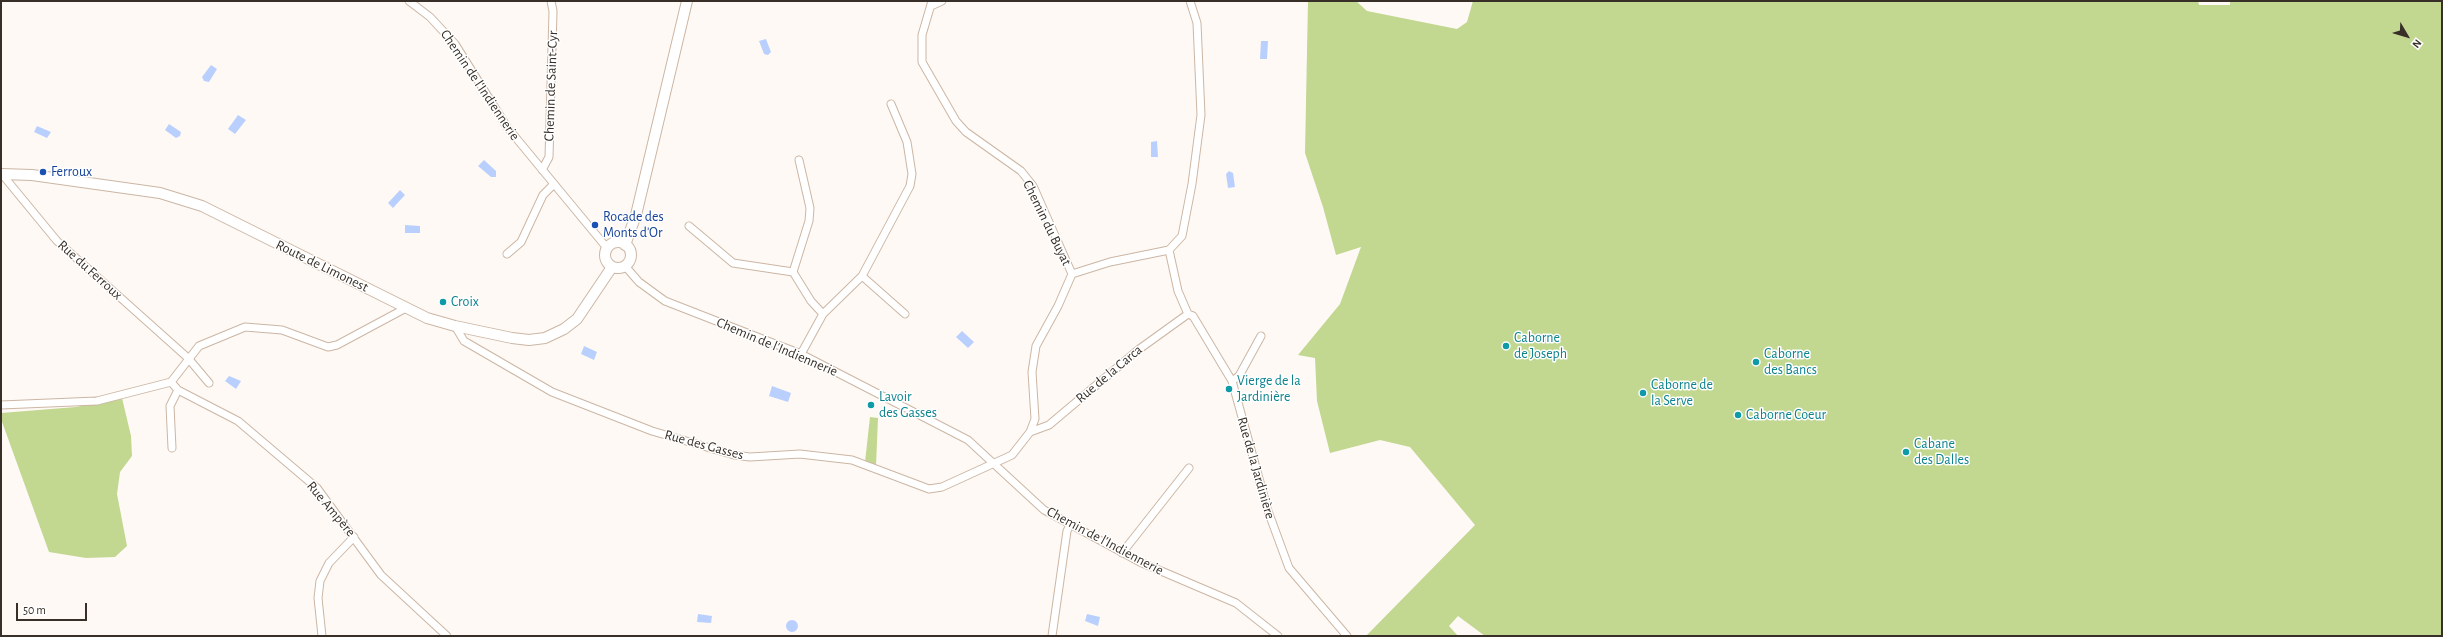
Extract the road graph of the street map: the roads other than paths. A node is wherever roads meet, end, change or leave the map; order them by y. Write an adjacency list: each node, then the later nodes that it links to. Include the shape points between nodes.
1 (409, 1): 9 (street, Chemin de l'Indiennerie, via 430,17 455,44 507,128)
2 (551, 1): 9 (street, Chemin de Saint-Cyr, via 553,11 549,157)
3 (687, 1): 13 (street, via 638,207)
4 (942, 1): 6 (street)
5 (1190, 1): 15 (street, via 1197,23 1201,115 1182,236)
6 (931, 3): 20 (street, Chemin du Buyat, via 922,35 922,62 956,121 966,132 1021,171 1032,186)
7 (891, 104): 21 (street, via 907,142 912,174 910,186)
8 (799, 160): 19 (street, via 810,208 809,221)
9 (542, 170): 11 (street, Chemin de l'Indiennerie)
10 (1, 173): 22 (street, Route de Limonest, via 124,186 160,193 202,206); 29 (street, Rue du Ferroux, via 57,241)
11 (554, 184): 14 (street, Chemin de l'Indiennerie); 16 (street, via 543,196 521,242)
12 (688, 226): 19 (street, via 733,263)
13 (626, 245): 14 (street, via 618,242); 17 (street, via 631,255)
14 (607, 248): 18 (street, via 605,256)
15 (1169, 250): 20 (street, via 1110,262); 25 (street, Rue de la Jardinière, via 1178,291)
16 (507, 254)
17 (625, 266): 18 (street); 28 (street, Chemin de l'Indiennerie, via 639,282 665,301)
18 (612, 267): 26 (street, Route de Limonest, via 577,319 545,338 512,338)
19 (793, 272): 23 (street, via 811,301)
20 (1072, 274): 35 (street, via 1036,346 1032,372 1035,419)
21 (862, 276): 23 (street); 24 (street)
22 (406, 308): 26 (street, Route de Limonest); 29 (street, via 337,345 328,347 282,330 245,327 206,342)
23 (824, 314): 28 (street)
24 (905, 314)
25 (1188, 314): 30 (street, Rue de la Jardinière, via 1193,316); 35 (street, Rue de la Carca, via 1138,350 1049,425)
26 (455, 326): 37 (street, Rue des Gasses, via 464,341 552,392 652,431 734,455 750,457 800,454 852,460 929,489 942,487)
27 (1261, 336): 30 (street, via 1239,376)
28 (801, 354): 37 (street, Chemin de l'Indiennerie, via 968,440)
29 (188, 358): 31 (street); 32 (street, Rue du Ferroux)
30 (1232, 381): 46 (street, Rue de la Jardinière, via 1268,511 1289,568)
31 (171, 382): 33 (street); 34 (street, via 98,401)
32 (210, 383)
33 (178, 390): 36 (street, via 170,406); 40 (street, Rue Ampère, via 238,421 317,488)
34 (1, 405)
35 (1030, 432): 37 (street, via 1012,455)
36 (172, 448)
37 (995, 464): 39 (street, Chemin de l'Indiennerie, via 1028,498)
38 (1190, 468): 41 (street)
39 (1070, 525): 41 (street, Chemin de l'Indiennerie); 44 (street, via 1067,531)
40 (354, 537): 42 (street, via 329,563 320,581 318,598); 43 (street, Rue Ampère, via 381,575)
41 (1122, 553): 45 (street, Chemin de l'Indiennerie, via 1236,603)
42 (322, 636)
43 (447, 636)
44 (1052, 636)
45 (1278, 636)
46 (1347, 636)

